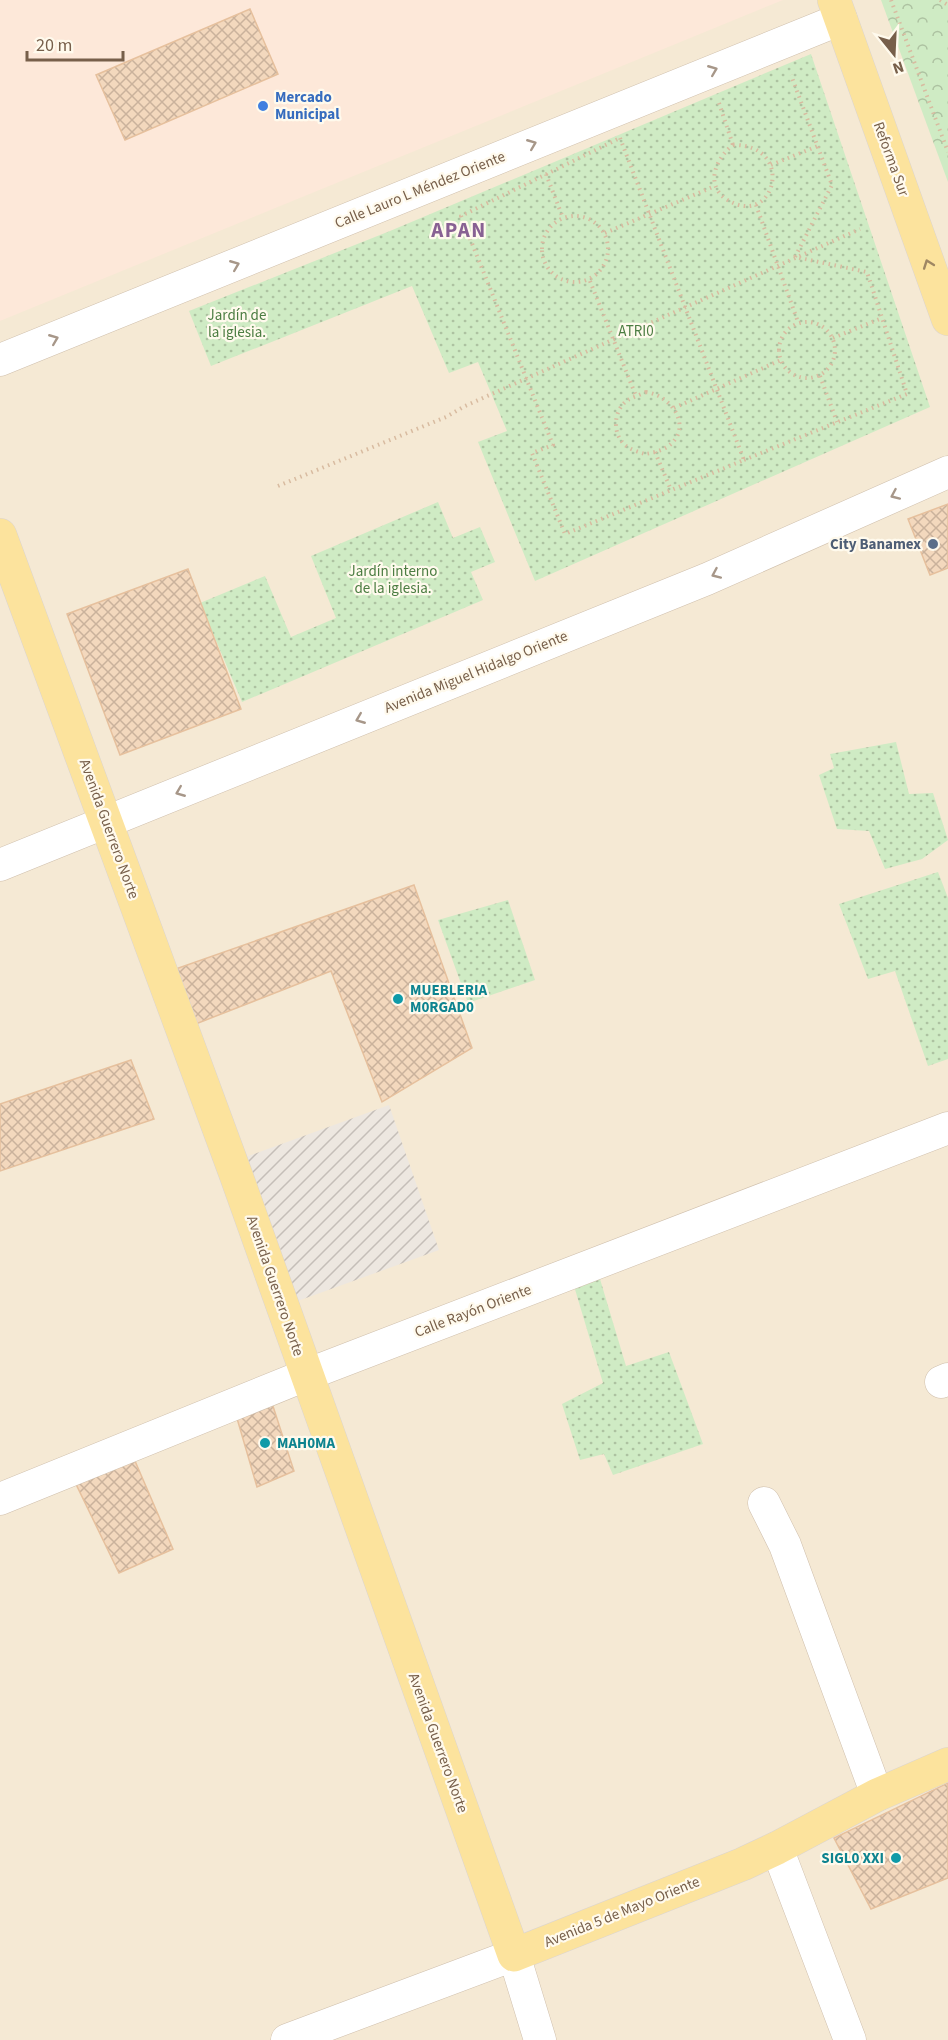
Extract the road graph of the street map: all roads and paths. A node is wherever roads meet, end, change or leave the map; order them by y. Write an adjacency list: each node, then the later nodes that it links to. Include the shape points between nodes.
1 (891, 0): 8 (path)
2 (940, 0): 3 (path)
3 (948, 5)
4 (837, 9): 25 (main road, Reforma Sur, one-way to 4); 29 (street, Calle Lauro L Méndez Oriente, one-way to 4)
5 (789, 70): 10 (path)
6 (717, 97): 9 (path)
7 (948, 135): 8 (path)
8 (942, 138): 11 (path)
9 (734, 145): 12 (path, via 755,149); 14 (path, via 718,163)
10 (818, 146): 12 (path); 20 (path, via 832,184)
11 (948, 152)
12 (771, 165): 15 (path, via 771,188)
13 (546, 173): 16 (path, via 620,138); 17 (path); 32 (path, via 461,216)
14 (715, 186): 15 (path, via 733,203); 16 (path)
15 (756, 205): 21 (path)
16 (650, 215): 19 (path); 23 (path)
17 (563, 218): 19 (path, via 588,218); 22 (path, via 550,227 544,238 546,266 563,281)
18 (860, 229): 20 (path)
19 (605, 234): 22 (path, via 607,260)
20 (795, 257): 21 (path); 24 (path, via 867,273)
21 (777, 265): 23 (path); 26 (path)
22 (590, 280): 28 (path)
23 (685, 308): 28 (path); 33 (path)
24 (882, 318): 27 (path); 36 (path, via 907,394)
25 (948, 319)
26 (798, 322): 27 (path, via 818,324); 30 (path, via 784,334)
27 (833, 338): 31 (path, via 833,360)
28 (614, 340): 32 (path); 34 (path)
29 (0, 360)
30 (781, 360): 31 (path, via 798,376); 33 (path)
31 (820, 376): 36 (path)
32 (526, 380): 40 (path); 41 (path, via 553,445 532,453 565,534)
33 (717, 390): 35 (path); 38 (path)
34 (636, 396): 35 (path, via 646,392 658,394); 37 (path, via 619,410 615,421 618,435 633,449 645,454)
35 (674, 408): 37 (path, via 680,422 676,437 668,447)
36 (837, 422): 38 (path)
37 (655, 452): 41 (path)
38 (744, 460): 41 (path)
39 (948, 472): 43 (street, Avenida Miguel Hidalgo Oriente, one-way to 43, via 707,579)
40 (278, 486)
41 (671, 490)
42 (0, 535): 43 (main road, Avenida Guerrero Norte)
43 (107, 821): 44 (street, Avenida Miguel Hidalgo Oriente); 46 (main road, Avenida Guerrero Norte)
44 (0, 865)
45 (948, 1128): 46 (street, Calle Rayón Oriente)
46 (306, 1375): 47 (street, Calle Rayón Oriente); 52 (main road, Avenida Guerrero Norte)
47 (0, 1499)
48 (764, 1503): 50 (street, via 785,1545)
49 (948, 1764): 50 (main road, Avenida 5 de Mayo Oriente)
50 (878, 1796): 51 (main road, Avenida 5 de Mayo Oriente)
51 (777, 1848): 52 (main road, Avenida 5 de Mayo Oriente); 55 (street)
52 (514, 1954): 53 (street, Avenida 5 de Mayo Oriente); 54 (street, Avenida Guerrero Norte)
53 (287, 2040)
54 (540, 2040)
55 (850, 2040)

